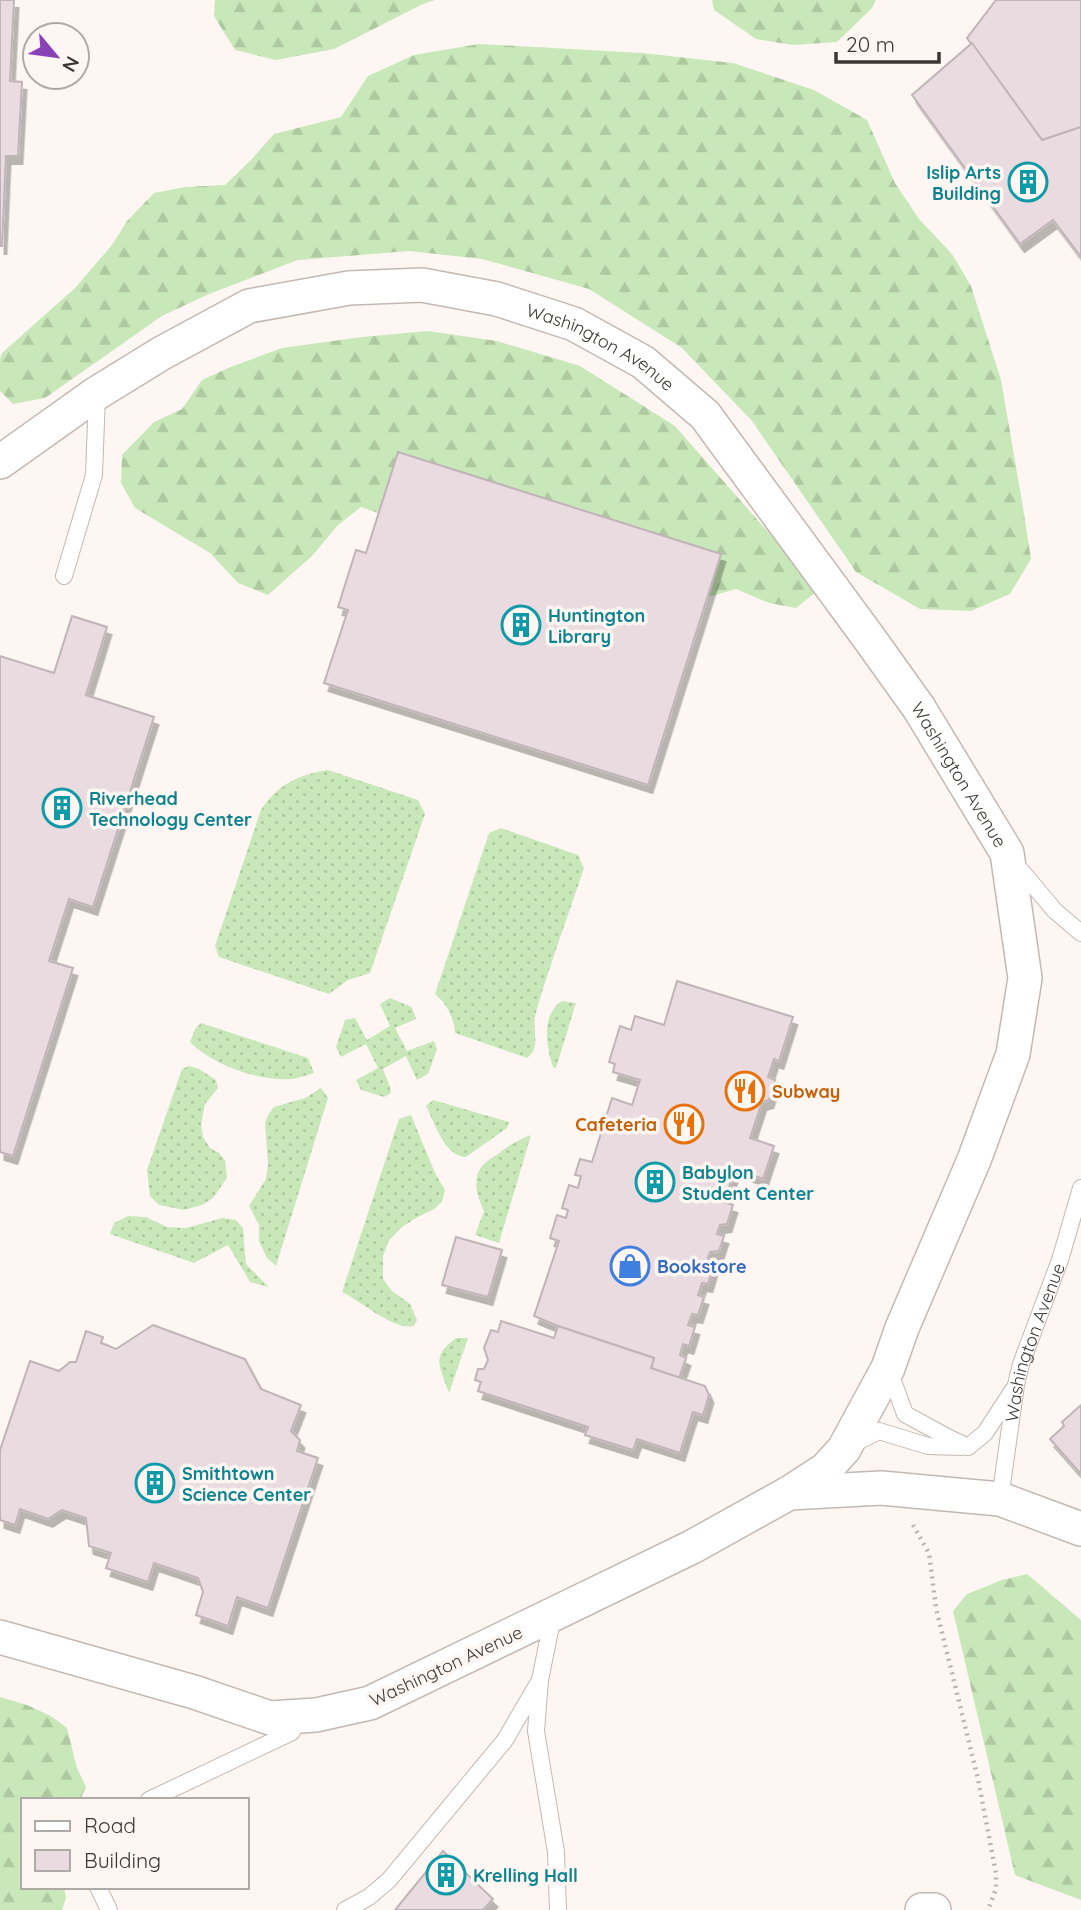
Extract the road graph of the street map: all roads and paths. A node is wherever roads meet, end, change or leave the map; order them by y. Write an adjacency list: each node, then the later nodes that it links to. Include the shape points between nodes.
1 (97, 393): 2 (street, Washington Avenue); 3 (lane, via 94,475); 4 (street, Washington Avenue, via 248,306 349,288 422,285 497,299 574,324 643,362 705,415 919,708)
2 (0, 462)
3 (64, 576)
4 (1007, 853): 5 (lane, Washington Avenue, via 1055,911); 7 (street, Washington Avenue, via 1025,978 1013,1054)
5 (1081, 933)
6 (1081, 1188): 8 (lane, Washington Avenue)
7 (888, 1368): 9 (lane, via 905,1414); 10 (street, Washington Avenue)
8 (1016, 1385): 9 (lane, via 985,1433); 12 (lane, Washington Avenue)
9 (968, 1447): 10 (lane, via 928,1446 878,1431)
10 (844, 1449): 11 (street, Washington Avenue, via 826,1469)
11 (789, 1493): 12 (street, Washington Avenue, via 881,1488); 15 (street, Washington Avenue)
12 (1000, 1499): 14 (street, Washington Avenue)
13 (909, 1521): 26 (path, via 929,1553 936,1608 978,1779 996,1873)
14 (1081, 1529)
15 (553, 1616): 17 (lane); 18 (street, Washington Avenue, via 370,1703)
16 (0, 1637): 18 (street, Washington Avenue, via 194,1692 266,1718)
17 (540, 1680): 22 (lane, via 505,1740 389,1880); 23 (lane, via 536,1731 556,1852)
18 (296, 1717): 19 (lane, via 292,1732)
19 (153, 1798)
20 (99, 1889): 21 (lane)
21 (109, 1910)
22 (345, 1910)
23 (558, 1910)
24 (922, 1910): 25 (street)
25 (934, 1910)
26 (988, 1910)

